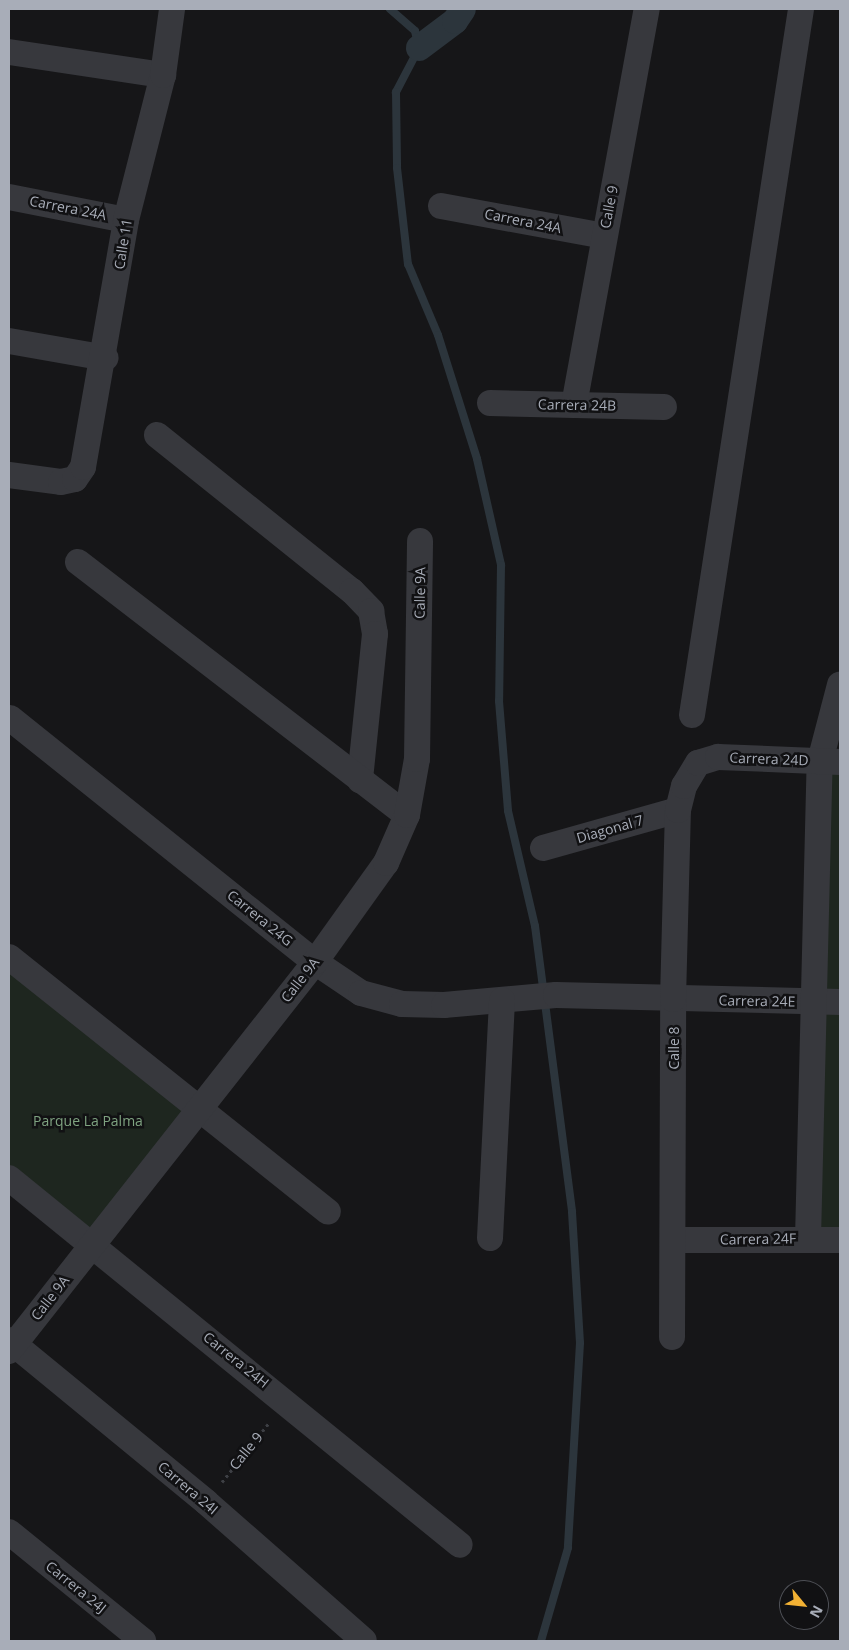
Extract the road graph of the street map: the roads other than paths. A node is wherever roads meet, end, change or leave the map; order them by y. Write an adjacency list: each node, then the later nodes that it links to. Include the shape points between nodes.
1 (172, 9): 5 (street, Calle 11)
2 (647, 9): 9 (street, Calle 9)
3 (801, 9): 20 (street)
4 (9, 52): 5 (street)
5 (163, 75): 8 (street, Calle 11)
6 (9, 197): 8 (street, Carrera 24A)
7 (441, 206): 9 (street, Carrera 24A)
8 (126, 220): 11 (street, Calle 11)
9 (604, 236): 13 (street, Calle 9)
10 (9, 341): 11 (street)
11 (106, 358): 16 (street, Calle 11, via 83,467 76,479 61,482)
12 (490, 403): 13 (street, Carrera 24B)
13 (574, 405): 14 (street, Carrera 24B)
14 (664, 407)
15 (157, 435): 24 (street, via 352,591 371,611 375,634)
16 (9, 475)
17 (420, 541): 26 (street, Calle 9A, via 417,759)
18 (78, 562): 24 (street)
19 (840, 685): 22 (street)
20 (692, 715)
21 (10, 718): 29 (street, Carrera 24G)
22 (830, 762): 23 (street, Carrera 24D, via 718,757); 32 (street)
23 (698, 763): 25 (street, Calle 8, via 684,786)
24 (360, 780): 26 (street)
25 (678, 810): 27 (street, Diagonal 7); 30 (street, Calle 8)
26 (407, 815): 29 (street, Calle 9A, via 386,863)
27 (543, 848)
28 (9, 957): 34 (street)
29 (315, 962): 31 (street, Carrera 24G, via 361,993 402,1004); 34 (street, Calle 9A)
30 (673, 999): 31 (street, Carrera 24G, via 556,995); 32 (street, Carrera 24E); 39 (street, Calle 8)
31 (502, 1000): 37 (street)
32 (813, 1002): 33 (street, Carrera 24E); 38 (street)
33 (840, 1002)
34 (198, 1109): 36 (street); 41 (street, Calle 9A)
35 (9, 1178): 41 (street, Carrera 24H)
36 (328, 1212)
37 (490, 1238)
38 (808, 1238): 39 (street, Carrera 24F); 40 (street, Carrera 24F)
39 (675, 1240): 42 (street, Calle 8)
40 (840, 1240)
41 (92, 1244): 43 (street, Calle 9A); 45 (street, Carrera 24H, via 287,1400)
42 (672, 1337)
43 (10, 1345): 47 (street, Carrera 24I, via 206,1502)
44 (9, 1532): 46 (street, Carrera 24J)
45 (460, 1545)
46 (143, 1641)
47 (364, 1641)

